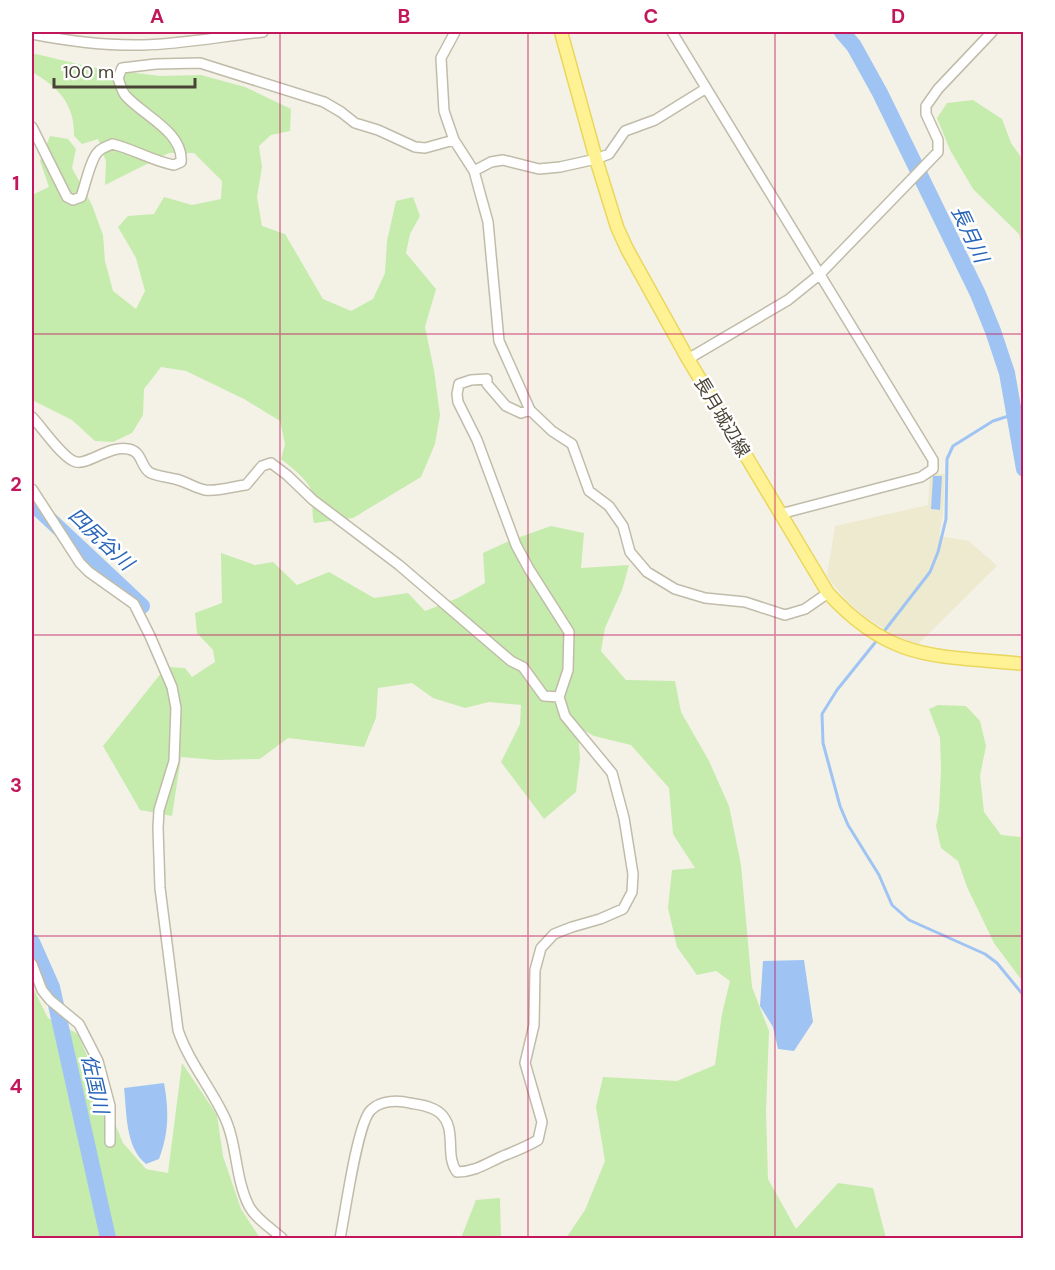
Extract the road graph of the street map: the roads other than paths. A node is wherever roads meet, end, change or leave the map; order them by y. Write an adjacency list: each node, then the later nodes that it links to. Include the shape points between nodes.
1 (263, 32): 7 (street)
2 (455, 32): 10 (street, via 441,58 440,74 444,111)
3 (561, 32): 11 (main road, 長月城辺線)
4 (672, 32): 8 (street)
5 (992, 32): 13 (street, via 926,106 938,140 938,152)
6 (32, 34): 7 (street, via 68,41 144,45)
7 (185, 36)
8 (705, 88): 11 (street, via 655,120 625,131 609,154); 13 (street)
9 (32, 127): 10 (street, via 67,197 73,200 81,197 93,158 112,144 161,163 181,162 182,154 168,130 124,94 118,78 122,68 200,63 324,102 355,123 415,147)
10 (454, 140): 12 (street)
11 (596, 159): 12 (street, via 539,169 504,160); 14 (main road, 長月城辺線, via 627,249)
12 (474, 171): 15 (street, via 488,222 499,341)
13 (819, 275): 14 (street, via 788,300); 18 (street, via 933,460 933,469 921,477)
14 (688, 359): 18 (main road, 長月城辺線)
15 (531, 410): 19 (street, via 572,444 589,491 609,506 623,526 630,552 648,572 675,589 705,598 744,602 785,615 805,609); 21 (street, via 521,413 506,406 487,379 459,384 458,402 496,486 516,545 569,632 568,670)
16 (32, 417): 21 (street, via 75,462 128,448 141,457 150,473 205,490 246,485 262,466 271,464 523,667 544,696)
17 (32, 489): 24 (street, via 80,563 134,604 172,687 175,750 159,810 159,888 178,1030 183,1047 224,1114 250,1208)
18 (780, 514): 19 (main road, 長月城辺線)
19 (828, 593): 20 (main road, 長月城辺線, via 859,623 906,650)
20 (1023, 664)
21 (559, 697): 25 (street, via 565,716 612,773 633,874 632,892 623,909 554,934 541,948 535,970 534,1025 525,1063 542,1122 538,1140 470,1172 458,1172 452,1165 450,1130 442,1114 434,1108 405,1101 386,1101 370,1110 364,1122)
22 (32, 964): 23 (street, via 42,990 79,1024 98,1061 110,1106)
23 (110, 1142)
24 (282, 1239)
25 (340, 1239)

